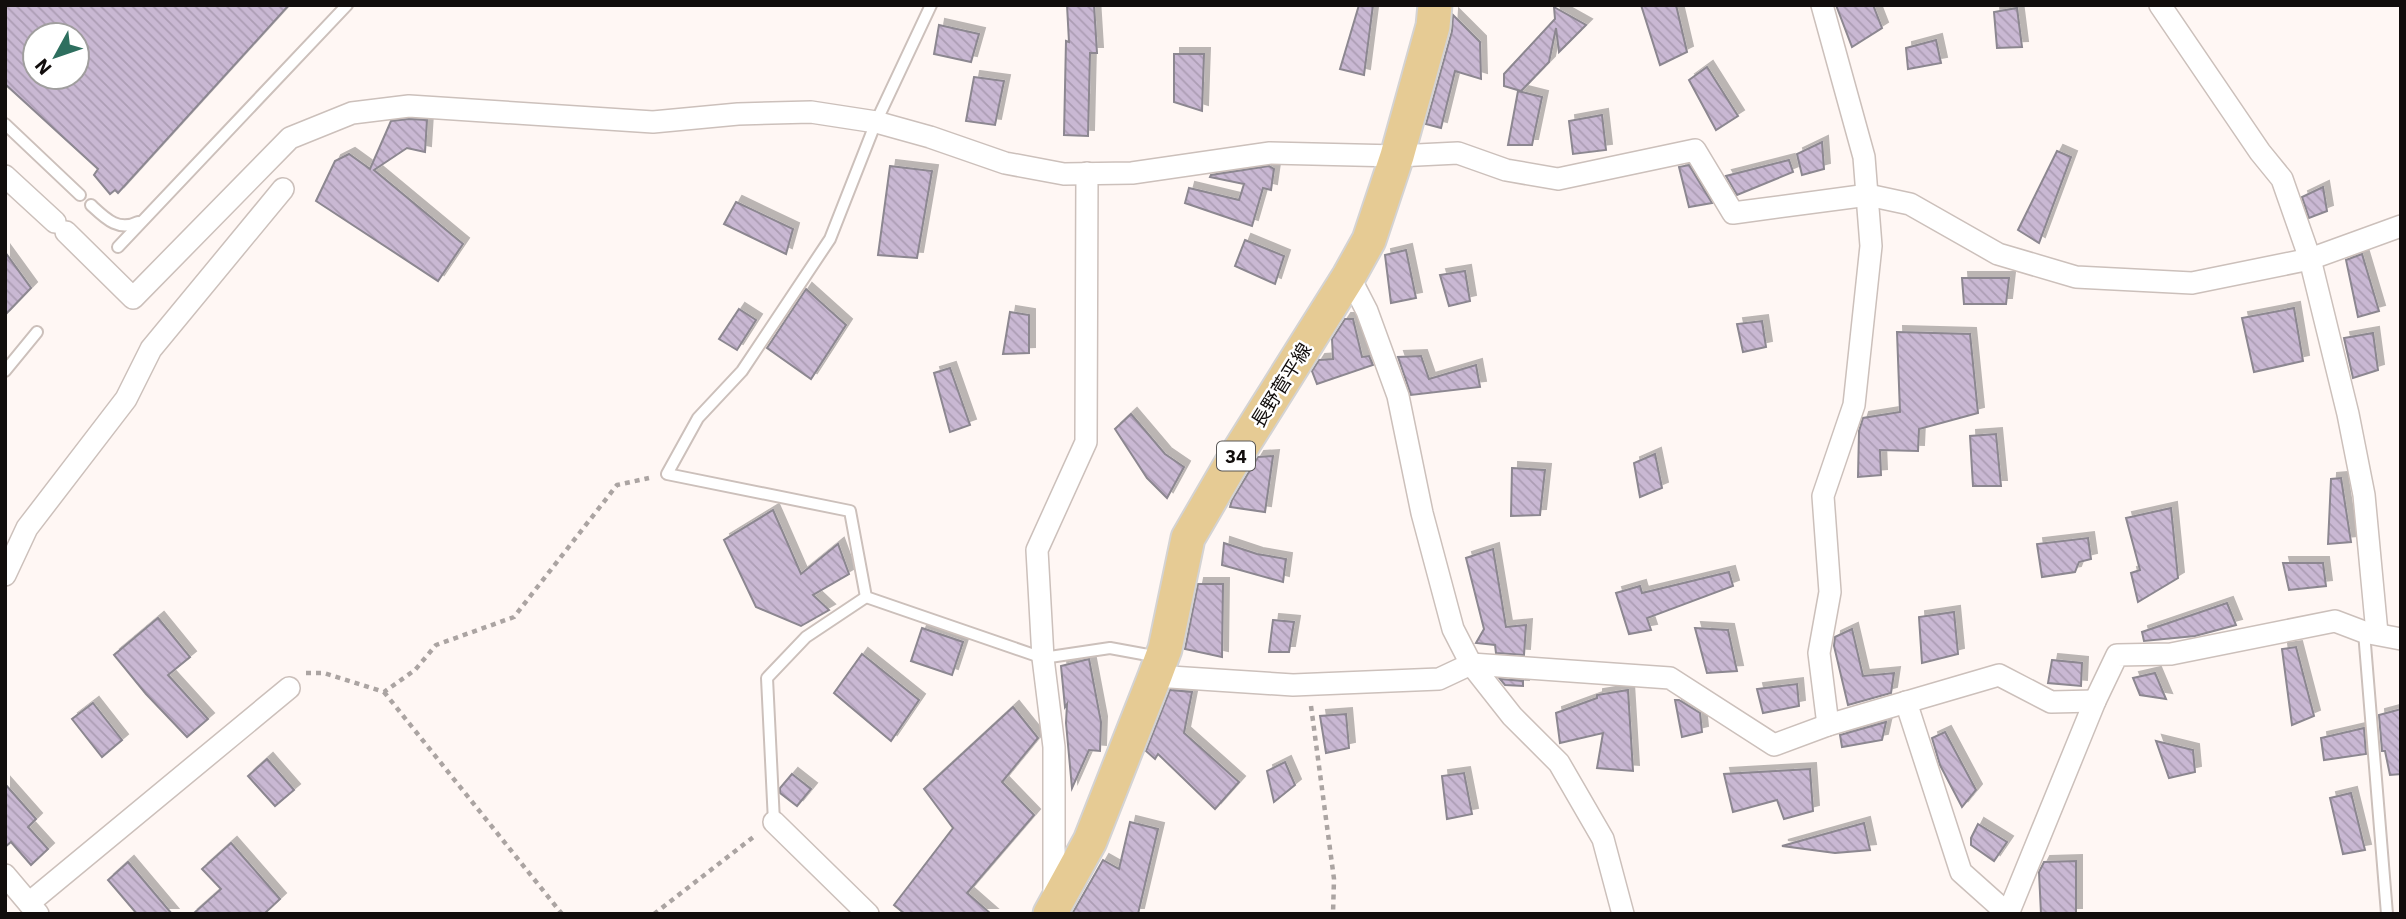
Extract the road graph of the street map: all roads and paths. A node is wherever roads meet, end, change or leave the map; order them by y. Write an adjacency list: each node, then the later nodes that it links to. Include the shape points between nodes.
1 (347, 5): 15 (lane)
2 (931, 5): 6 (lane)
3 (1435, 5): 8 (main road, 長野菅平線 / 34)
4 (1822, 5): 13 (street, via 1864,157)
5 (2160, 5): 18 (street, via 2282,179)
6 (877, 122): 9 (street, via 1005,163 1064,174); 10 (street, via 811,112 653,122 447,107 352,113 290,138 133,298); 22 (lane, via 830,239 741,371 698,418)
7 (5, 124): 12 (lane)
8 (1397, 156): 9 (street, via 1270,153 1132,173); 13 (street, via 1458,153 1506,170 1558,179 1695,150 1733,213); 19 (main road, 長野菅平線 / 34, via 1369,240)
9 (1087, 173): 27 (street, via 1086,442 1037,550)
10 (5, 176)
11 (283, 189): 23 (street, via 151,349 126,399 27,528)
12 (80, 195)
13 (1868, 195): 18 (street, via 1910,204 1998,254 2077,277 2192,283); 35 (street, via 1871,246 1854,405 1823,496 1830,592 1819,653)
14 (91, 205): 15 (lane, via 108,221 122,226)
15 (143, 219): 17 (lane)
16 (2401, 226): 18 (street)
17 (118, 247)
18 (2310, 258): 25 (street, via 2364,495)
19 (1349, 276): 28 (street, via 1398,396 1439,577 1453,628); 29 (main road, 長野菅平線 / 34, via 1188,538)
20 (37, 332): 21 (lane)
21 (5, 371)
22 (667, 474): 24 (lane, via 850,511); 32 (path, via 617,485 514,617 436,645 415,670)
23 (5, 575)
24 (866, 597): 27 (lane); 36 (lane, via 806,637 766,678)
25 (2371, 632): 26 (street); 33 (street, via 2335,621 2171,654 2117,655); 46 (lane)
26 (2401, 639)
27 (1043, 658): 29 (lane, via 1110,648); 39 (street, via 1054,747)
28 (1471, 664): 30 (street, via 1439,679); 35 (street, via 1670,678 1774,745); 44 (street, via 1559,764 1603,839)
29 (1158, 667): 30 (street); 39 (main road, 長野菅平線 / 34, via 1090,841)
30 (1308, 684): 43 (path, via 1334,880)
31 (289, 688): 32 (path, via 300,673 324,673); 38 (street)
32 (384, 692): 40 (path)
33 (2095, 701): 34 (street, via 2051,702 1999,675); 45 (street)
34 (1906, 702): 35 (street); 45 (street, via 1961,872)
35 (1828, 725)
36 (774, 822): 41 (path); 42 (street)
37 (5, 875): 38 (street)
38 (30, 908)
39 (1052, 910)
40 (562, 914)
41 (654, 914)
42 (868, 914)
43 (1333, 914)
44 (1623, 914)
45 (2008, 914)
46 (2387, 914)

